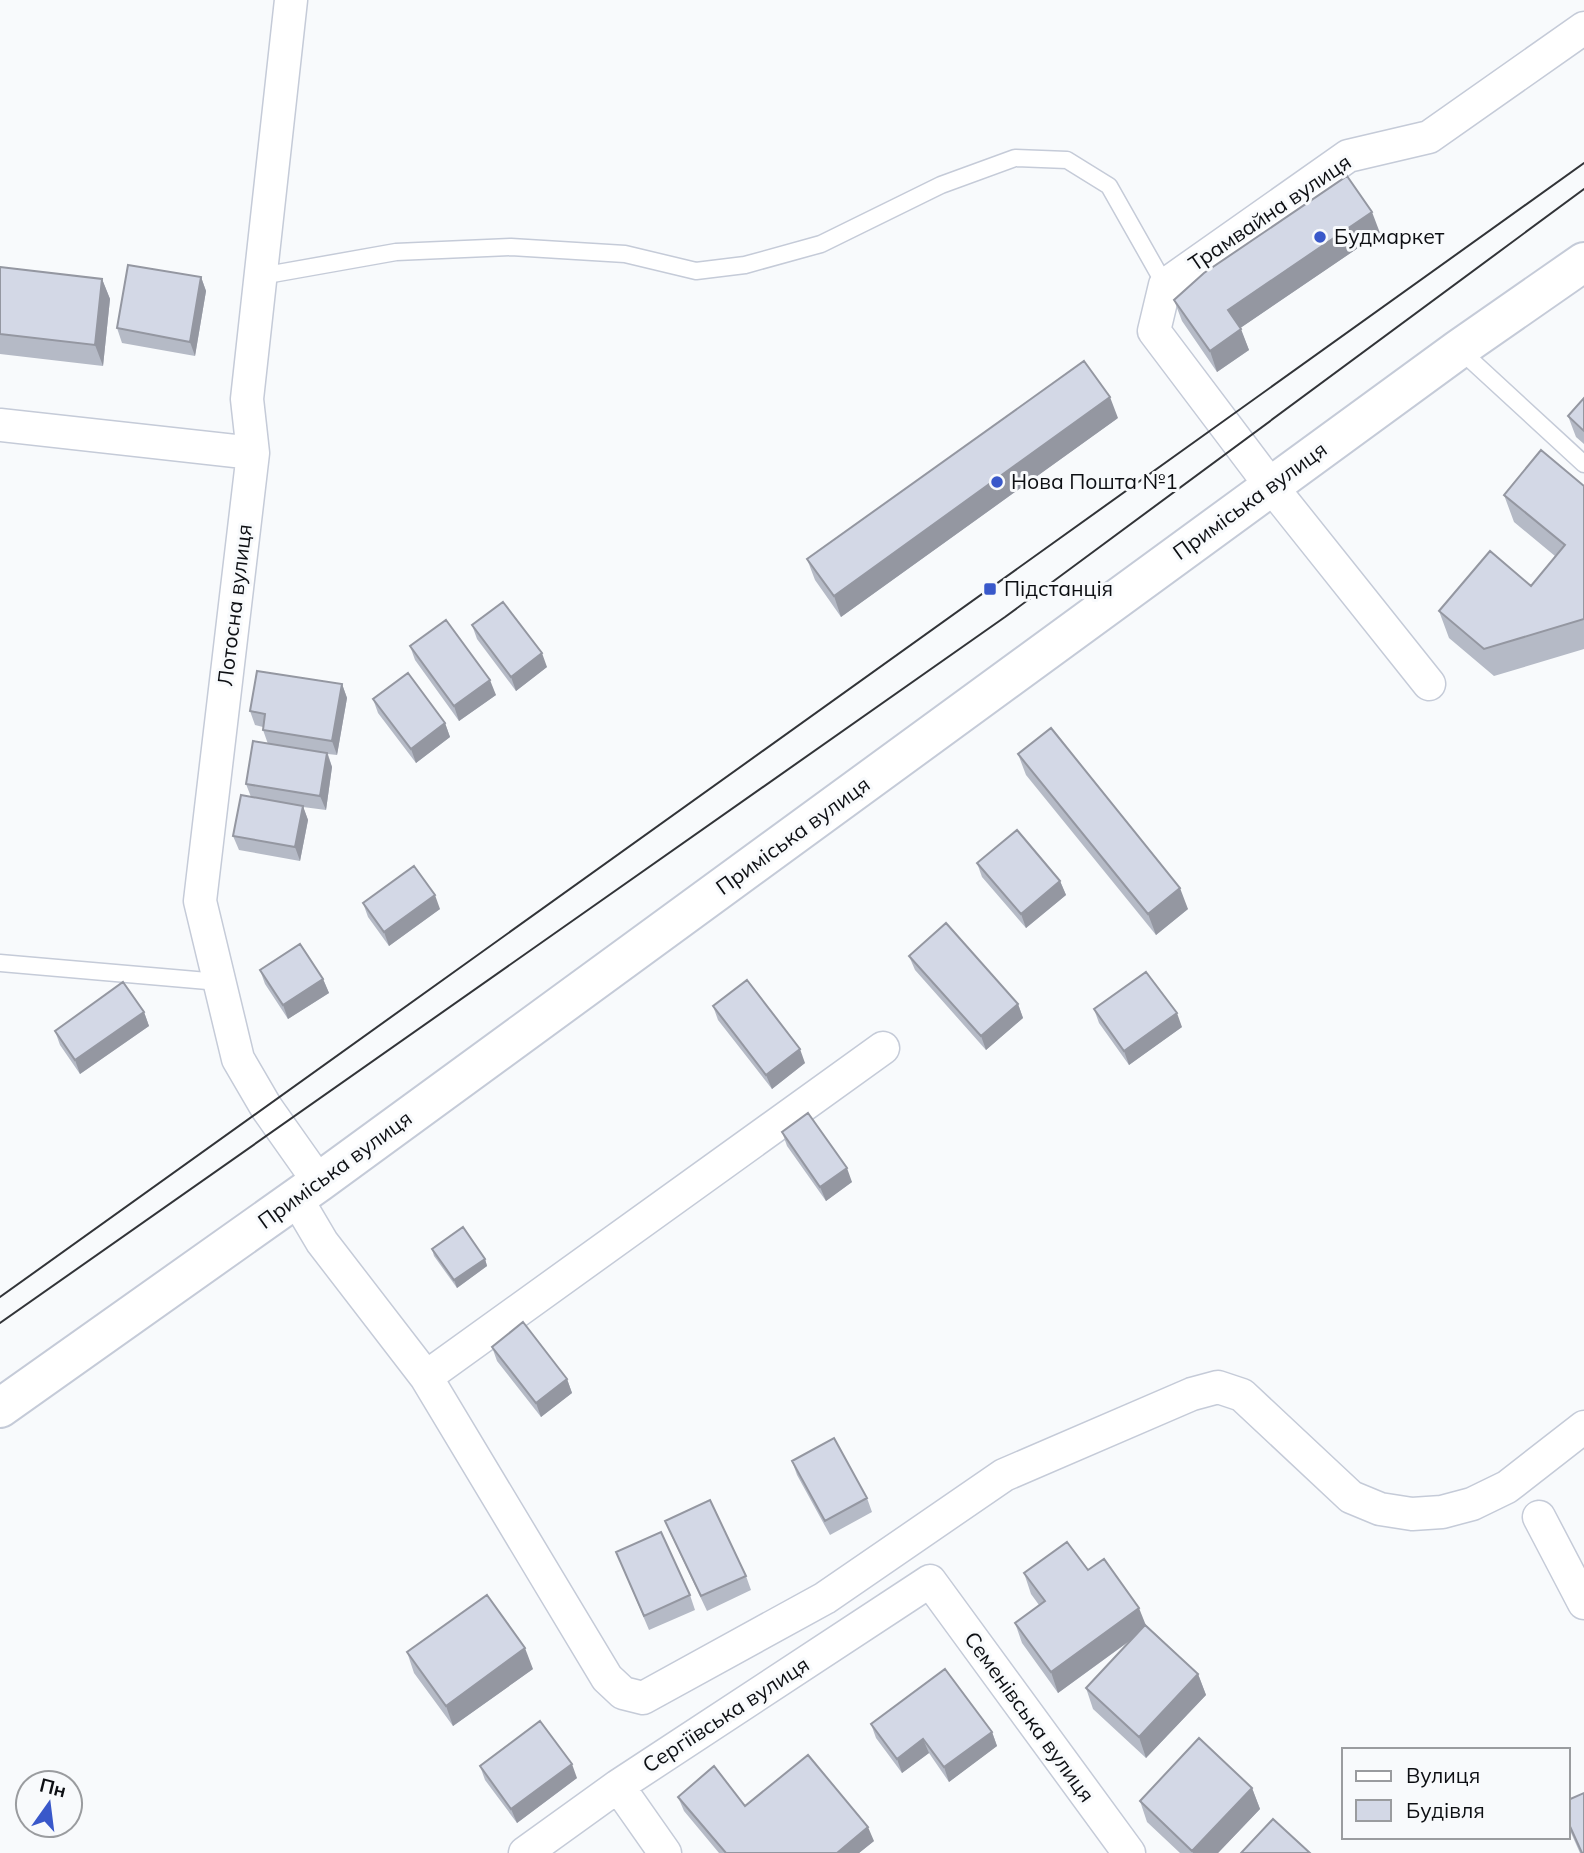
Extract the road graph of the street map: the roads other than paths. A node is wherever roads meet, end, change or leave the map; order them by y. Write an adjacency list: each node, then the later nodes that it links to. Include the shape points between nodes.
1 (291, 0): 4 (street, Лотосна вулиця)
2 (1584, 29): 5 (street, Трамвайна вулиця, via 1429,137 1348,156)
3 (1584, 262): 6 (street, Приміська вулиця)
4 (261, 276): 5 (lane, via 396,253 511,247 625,254 696,271 745,265 821,244 941,185 1015,158 1067,160 1109,186); 8 (street, Лотосна вулиця, via 247,399)
5 (1165, 285): 10 (street, via 1154,331)
6 (1458, 349): 9 (lane); 10 (street, Приміська вулиця)
7 (0, 425): 8 (street)
8 (253, 453): 13 (street, Лотосна вулиця, via 200,901)
9 (1584, 464)
10 (1270, 486): 11 (street); 15 (street, Приміська вулиця)
11 (1429, 684)
12 (0, 963): 13 (lane)
13 (219, 982): 15 (street, Лотосна вулиця, via 238,1059)
14 (883, 1048): 16 (street)
15 (308, 1190): 16 (street, Лотосна вулиця, via 322,1242); 17 (street, Приміська вулиця)
16 (426, 1377): 18 (street, Лотосна вулиця, via 607,1678 623,1693 643,1698 825,1598 1004,1475 1192,1394 1218,1387 1242,1395 1350,1497 1380,1510 1412,1514 1472,1504 1507,1487)
17 (0, 1408)
18 (1584, 1427)
19 (1539, 1517): 21 (street)
20 (930, 1581): 22 (street, Сергіївська вулиця); 25 (street, Семенівська вулиця)
21 (1584, 1603)
22 (618, 1786): 23 (street, Сергіївська вулиця); 24 (street)
23 (525, 1853)
24 (665, 1853)
25 (1129, 1853)

